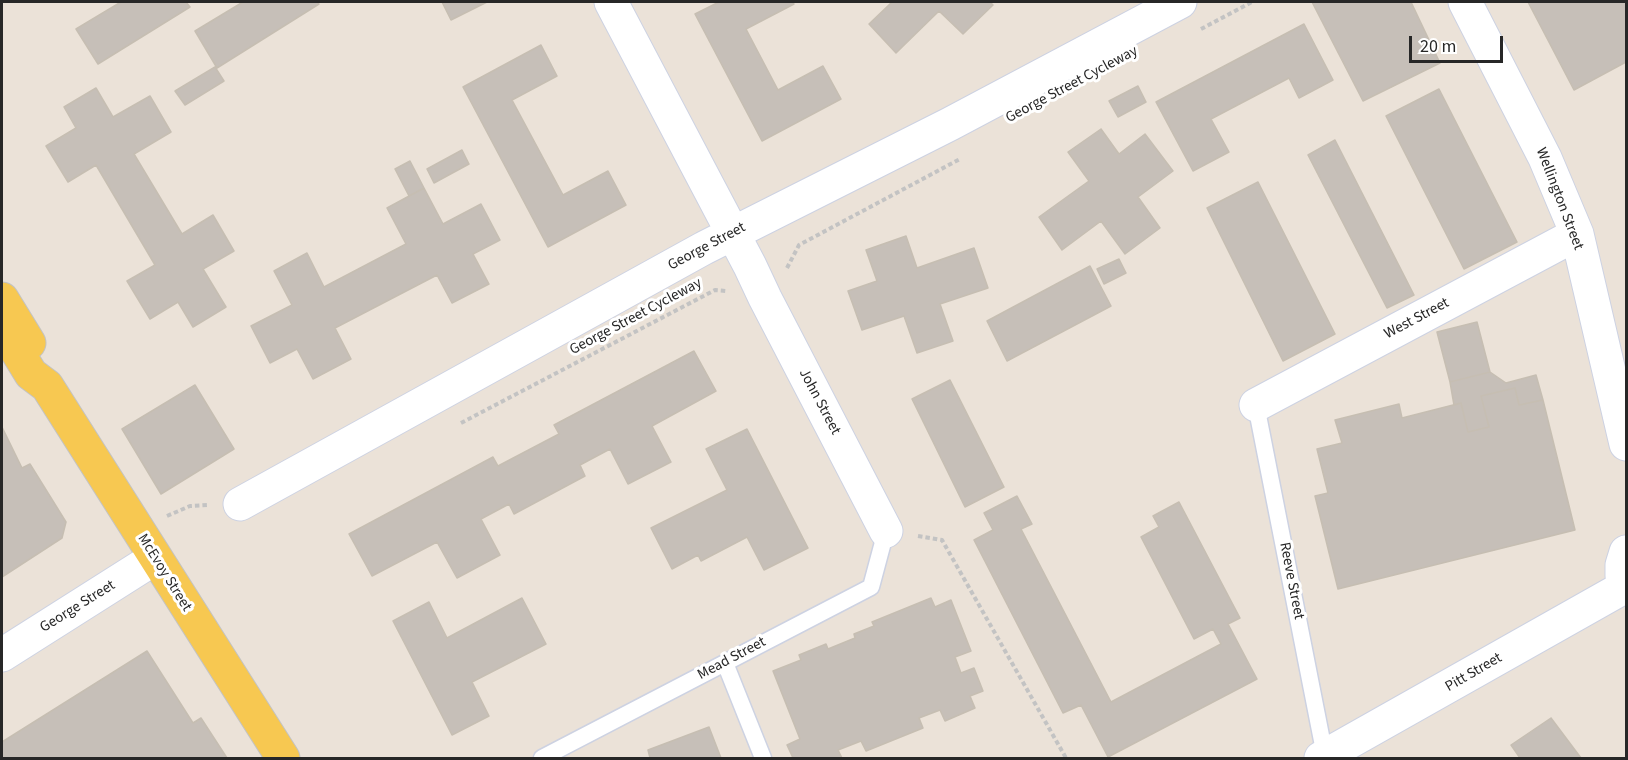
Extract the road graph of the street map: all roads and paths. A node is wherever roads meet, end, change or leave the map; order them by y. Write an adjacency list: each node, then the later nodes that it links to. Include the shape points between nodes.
1 (1180, 2): 7 (street, George Street, via 950,124)
2 (1252, 2): 5 (path)
3 (1465, 2): 8 (street, Wellington Street, via 1545,158)
4 (619, 5): 7 (street, John Street)
5 (1199, 30)
6 (968, 154): 9 (path, George Street Cycleway, via 800,245 789,267)
7 (732, 233): 9 (street, John Street); 16 (street, George Street)
8 (1576, 234): 13 (street, West Street); 15 (street, Wellington Street)
9 (759, 284): 14 (path, George Street Cycleway, via 744,293 715,290); 17 (street, John Street)
10 (2, 299): 12 (main road, McEvoy Street, via 44,366)
11 (2, 327): 12 (main road, McEvoy Street, via 31,374)
12 (47, 386): 18 (main road, McEvoy Street)
13 (1256, 405): 23 (lane, Reeve Street)
14 (460, 423)
15 (1626, 444)
16 (240, 504): 18 (path, via 190,506 176,511)
17 (886, 531): 22 (lane, Mead Street, via 871,587); 27 (path, via 942,540)
18 (147, 546): 21 (street, George Street); 24 (main road, McEvoy Street)
19 (1626, 552): 20 (street, via 1622,576)
20 (1626, 586): 23 (street, Pitt Street)
21 (2, 655)
22 (725, 663): 25 (lane, Mead Street); 26 (lane)
23 (1324, 758)
24 (283, 759)
25 (542, 759)
26 (763, 759)
27 (1066, 759)

